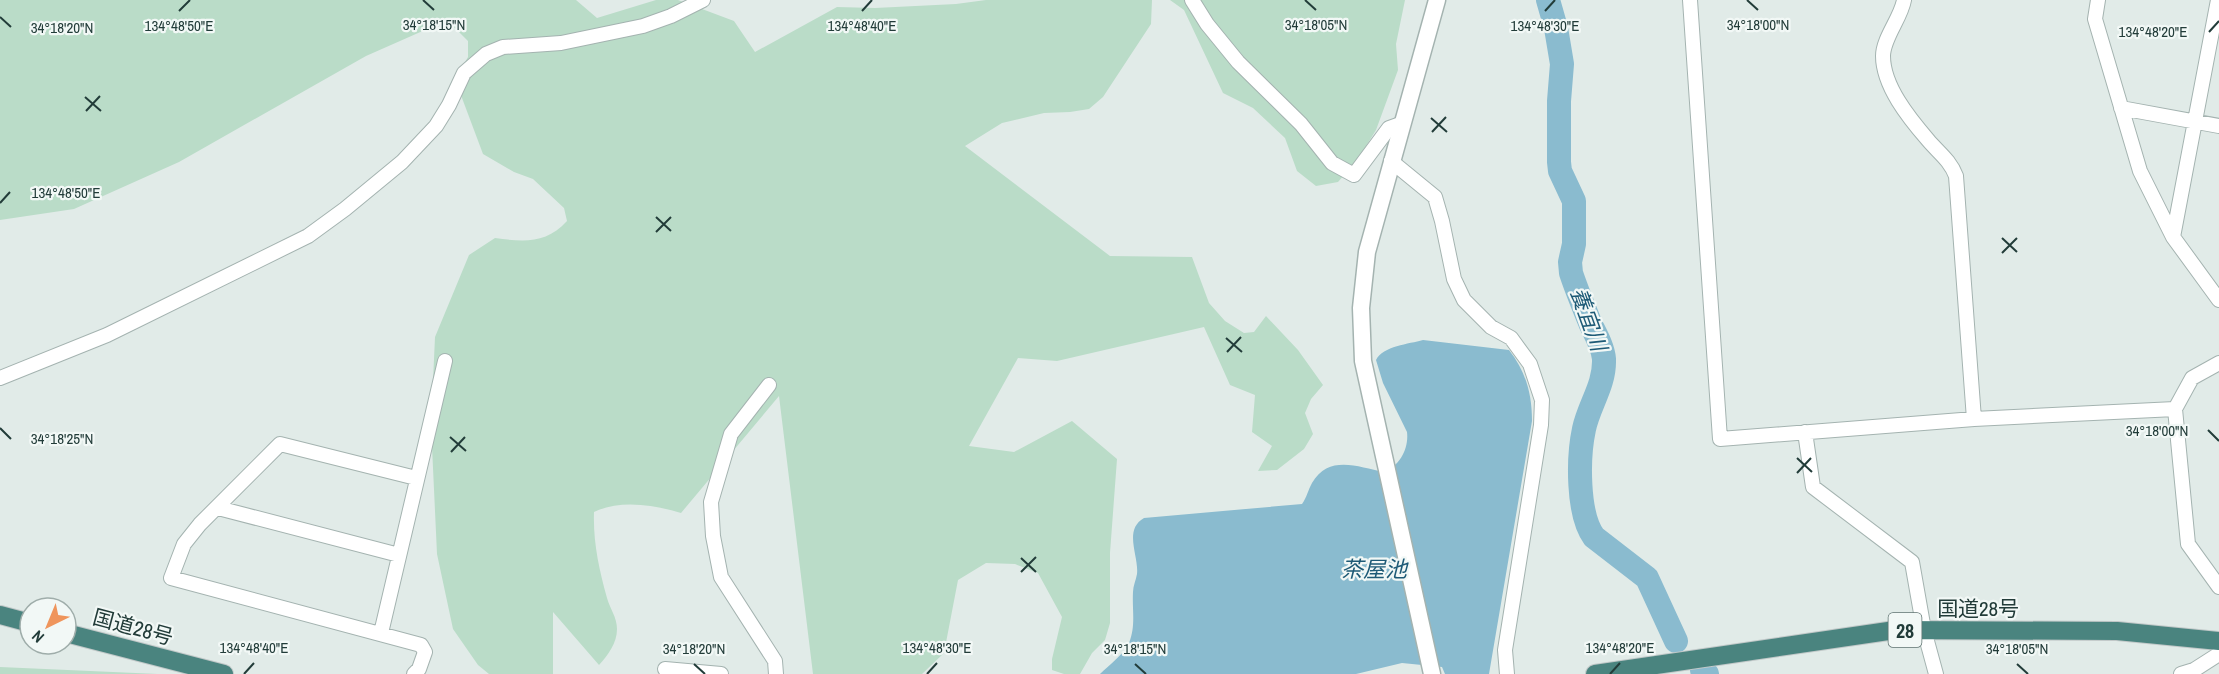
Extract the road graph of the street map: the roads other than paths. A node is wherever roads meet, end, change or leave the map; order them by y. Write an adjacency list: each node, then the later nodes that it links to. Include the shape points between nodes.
1 (703, 0): 17 (street, via 643,26 561,43 503,47 486,54 464,73 436,126 402,162 308,236 107,335)
2 (1192, 0): 10 (street, via 1238,62 1301,124 1332,164 1354,175 1389,128)
3 (1437, 0): 10 (street)
4 (1690, 0): 21 (street, via 1720,439)
5 (1904, 0): 20 (street, via 1882,54 1886,75 1908,115 1951,164 1956,176)
6 (2098, 0): 8 (street, via 2095,19)
7 (2218, 0): 9 (street)
8 (2121, 108): 9 (street); 13 (street, via 2140,171)
9 (2196, 121): 11 (street); 13 (street)
10 (1403, 123): 12 (street)
11 (2219, 126)
12 (1391, 160): 33 (street, via 1367,252 1361,308 1364,361); 40 (street, via 1435,197 1454,279 1464,300 1491,327 1511,338 1530,364 1542,400 1505,650)
13 (2173, 237): 14 (street)
14 (2219, 300)
15 (445, 361): 22 (street)
16 (2219, 363): 19 (street, via 2192,378)
17 (0, 378)
18 (769, 385): 39 (street, via 731,434 711,502 721,577 775,661)
19 (2175, 409): 20 (street); 25 (street, via 2188,543)
20 (1974, 420): 21 (street)
21 (1805, 432): 28 (street, via 1813,487 1912,562)
22 (416, 478): 23 (street, via 280,444); 24 (street)
23 (218, 508): 24 (street); 29 (street, via 184,544 171,578)
24 (399, 555): 29 (street)
25 (2219, 586)
26 (0, 615): 27 (highway)
27 (18, 620)
28 (1924, 630): 31 (highway, 国道28号 / 28, via 2117,631); 35 (highway, 国道28号 / 28, via 1895,630); 42 (street)
29 (381, 633): 37 (street, via 421,645 425,652)
30 (78, 636): 36 (highway, 国道28号)
31 (2219, 641)
32 (2219, 654): 43 (street)
33 (1430, 666)
34 (665, 669): 38 (street)
35 (1616, 673): 41 (highway, 国道28号 / 28)
36 (221, 674)
37 (414, 674)
38 (722, 674)
39 (776, 674)
40 (1507, 674)
41 (1594, 674)
42 (1936, 674)
43 (2181, 674)

